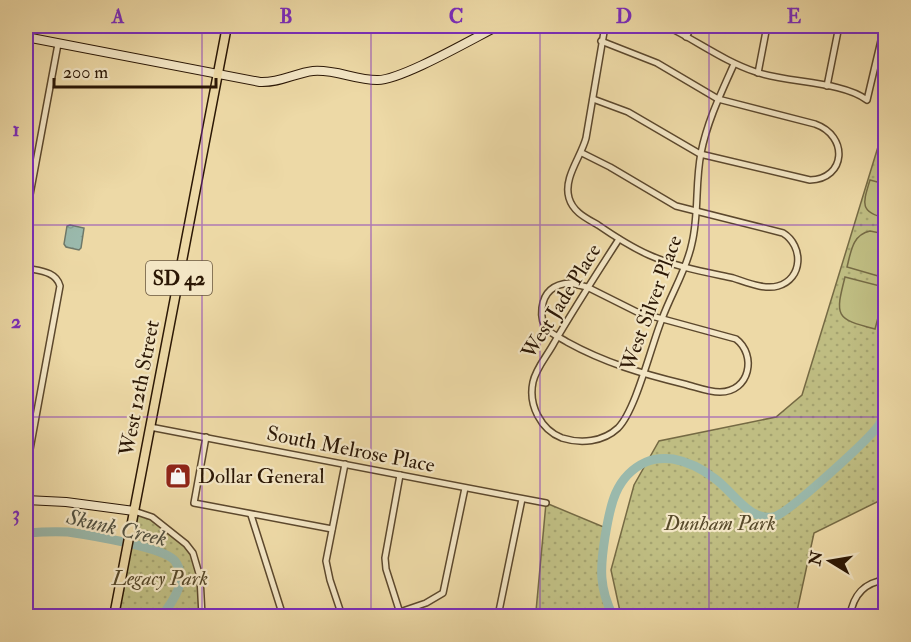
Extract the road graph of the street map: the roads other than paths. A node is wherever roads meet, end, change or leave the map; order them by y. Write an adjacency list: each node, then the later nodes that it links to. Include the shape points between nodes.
1 (227, 26): 14 (main road, West 12th Street / SD 42)
2 (498, 26): 14 (street, via 386,80 316,70 264,82)
3 (604, 26): 11 (street)
4 (666, 26): 10 (street)
5 (692, 26): 10 (street)
6 (767, 26): 15 (street)
7 (839, 26): 16 (street)
8 (883, 33): 16 (street, via 867,100)
9 (26, 37): 12 (street)
10 (686, 37): 13 (street)
11 (601, 41): 17 (street); 18 (street, via 657,63)
12 (58, 44): 14 (street); 22 (street)
13 (734, 64): 15 (street); 18 (street, West Silver Place)
14 (218, 73): 30 (main road, West 12th Street / SD 42)
15 (758, 73): 16 (street)
16 (827, 86)
17 (593, 99): 19 (street); 20 (street, via 628,112)
18 (718, 99): 20 (street, West Silver Place); 20 (street, via 826,128 837,142 837,160 827,175 810,180)
19 (582, 153): 21 (street, via 667,201); 23 (street, via 567,185 569,199 574,208)
20 (700, 154): 21 (street, West Silver Place)
21 (696, 211): 24 (street, West Silver Place, via 693,241); 24 (street, via 783,233 797,248 798,266 789,280 768,287)
22 (26, 216)
23 (619, 239): 24 (street); 26 (street, West Jade Place)
24 (684, 267): 27 (street, West Silver Place)
25 (26, 268): 34 (street, via 52,274 60,286)
26 (587, 287): 27 (street, via 622,306); 28 (street, West Jade Place); 28 (street, via 562,284 546,296 543,322)
27 (661, 320): 29 (street, West Silver Place); 29 (street, via 736,339 746,350 748,371 735,388 719,392)
28 (558, 336): 29 (street, via 596,357); 32 (street, West Jade Place, via 534,376 532,398 541,421)
29 (642, 374): 32 (street, West Silver Place, via 628,413 614,431 591,441)
30 (150, 427): 31 (street, South Melrose Place); 40 (main road, West 12th Street / SD 42)
31 (206, 437): 33 (street, South Melrose Place); 41 (street, via 194,503)
32 (566, 439)
33 (345, 464): 35 (street, South Melrose Place); 42 (street)
34 (26, 471)
35 (400, 476): 36 (street, South Melrose Place); 44 (street, via 385,558)
36 (465, 488): 37 (street, South Melrose Place); 44 (street, via 443,593)
37 (522, 499): 39 (street, South Melrose Place); 50 (street)
38 (26, 500): 40 (street)
39 (546, 503)
40 (134, 511): 45 (main road, West 12th Street / SD 42); 46 (street, via 152,517 193,553 200,577)
41 (250, 515): 42 (street); 47 (street)
42 (332, 529): 48 (street, via 327,567)
43 (885, 580): 51 (street, via 859,592)
44 (400, 612): 49 (street)
45 (114, 616)
46 (202, 616)
47 (283, 616)
48 (342, 616)
49 (388, 616)
50 (498, 616)
51 (850, 616)

